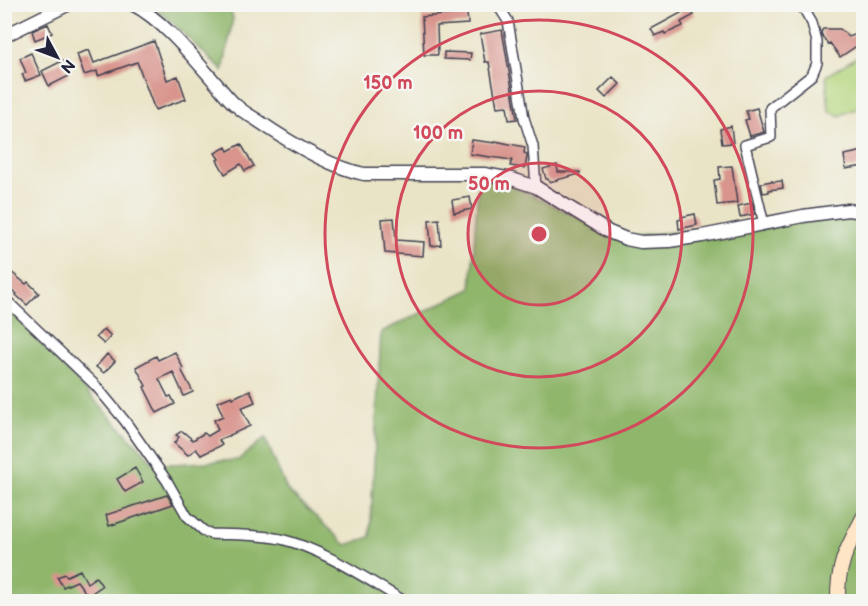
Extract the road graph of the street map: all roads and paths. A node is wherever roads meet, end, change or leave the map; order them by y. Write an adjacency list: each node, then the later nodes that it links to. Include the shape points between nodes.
1 (69, 4): 5 (street)
2 (132, 4): 6 (street, via 161,25 237,107 333,164 364,174 484,174)
3 (497, 4): 6 (street, via 508,21 524,118 533,147)
4 (801, 4): 8 (street, via 812,23 818,63 812,75 770,108 771,137 745,145)
5 (4, 36)
6 (536, 187): 8 (street, via 609,232 641,242 669,241)
7 (864, 212): 8 (street, via 848,210)
8 (764, 224)
9 (4, 298): 11 (street, via 96,386 162,473 187,516 204,531 279,539 303,546)
10 (864, 516): 12 (main road, via 844,554)
11 (406, 602)
12 (838, 602)

